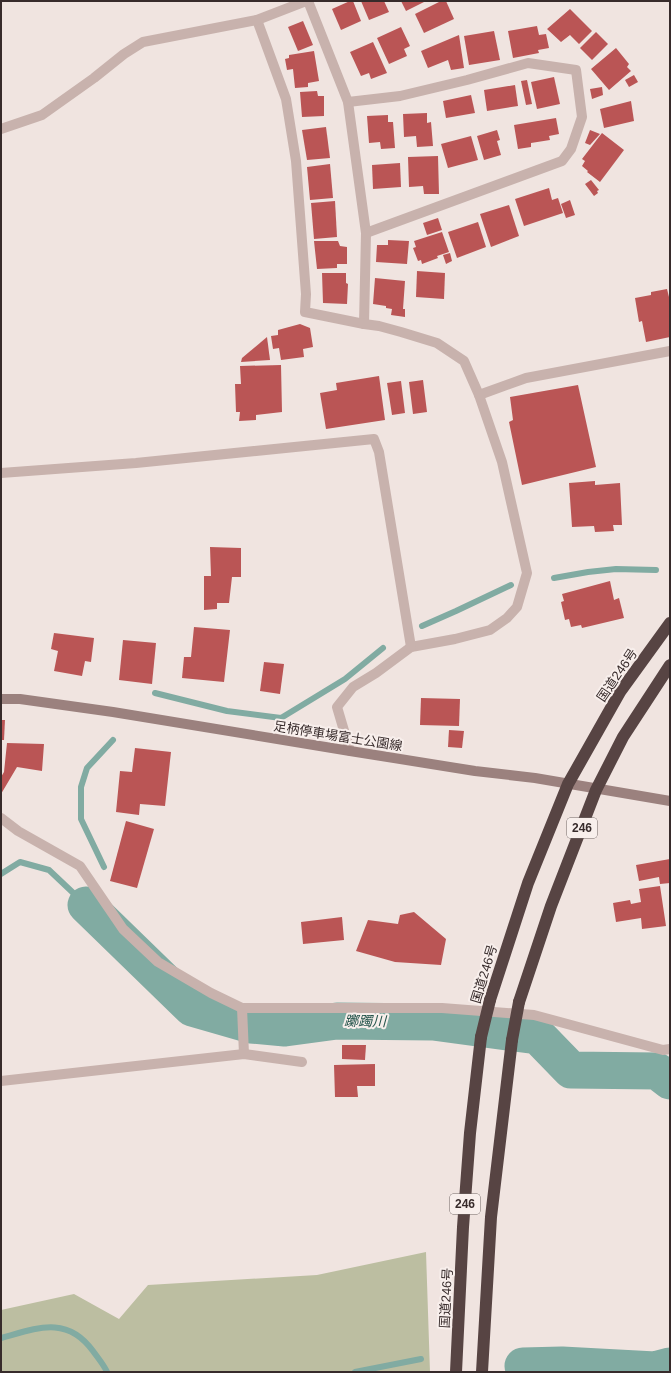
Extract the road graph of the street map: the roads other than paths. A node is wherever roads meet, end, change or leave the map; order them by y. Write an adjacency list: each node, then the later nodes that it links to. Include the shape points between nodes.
1 (307, 1): 2 (street); 3 (street)
2 (257, 20): 4 (street, via 144,42 42,115); 6 (street, via 286,99 296,161 306,294 305,312)
3 (348, 102): 5 (street); 5 (street, via 400,96 528,63 576,70 582,117 571,149 562,161)
4 (1, 128)
5 (366, 233): 6 (street)
6 (364, 324): 8 (street, via 437,343 464,361)
7 (670, 351): 8 (street, via 526,378)
8 (479, 394): 11 (street, via 502,462 527,573 517,607 490,630)
9 (1, 472): 11 (street, via 136,463 374,439 379,452)
10 (670, 623): 15 (highway, 国道246号 / 246, via 620,692)
11 (411, 646): 14 (street, via 376,674 354,687 337,707)
12 (670, 666): 16 (highway, 246, via 623,737)
13 (1, 699): 14 (main road, 足柄停車場富士公園線, via 20,699 113,712)
14 (350, 751): 15 (main road, 足柄停車場富士公園線, via 475,772)
15 (568, 784): 16 (main road, 足柄停車場富士公園線); 24 (highway, 国道246号 / 246, bridge, via 528,883 490,1000 482,1036 469,1141)
16 (596, 790): 17 (main road, 足柄停車場富士公園線); 25 (highway, 246, bridge, via 551,906 519,1002 512,1040 491,1217)
17 (670, 802)
18 (1, 818): 19 (street, via 18,831 80,866 123,929 158,962 210,993)
19 (242, 1008): 20 (street, via 442,1008 534,1015); 21 (street)
20 (670, 1050)
21 (244, 1054): 22 (street); 23 (street)
22 (302, 1062)
23 (1, 1081)
24 (456, 1372)
25 (482, 1372)

